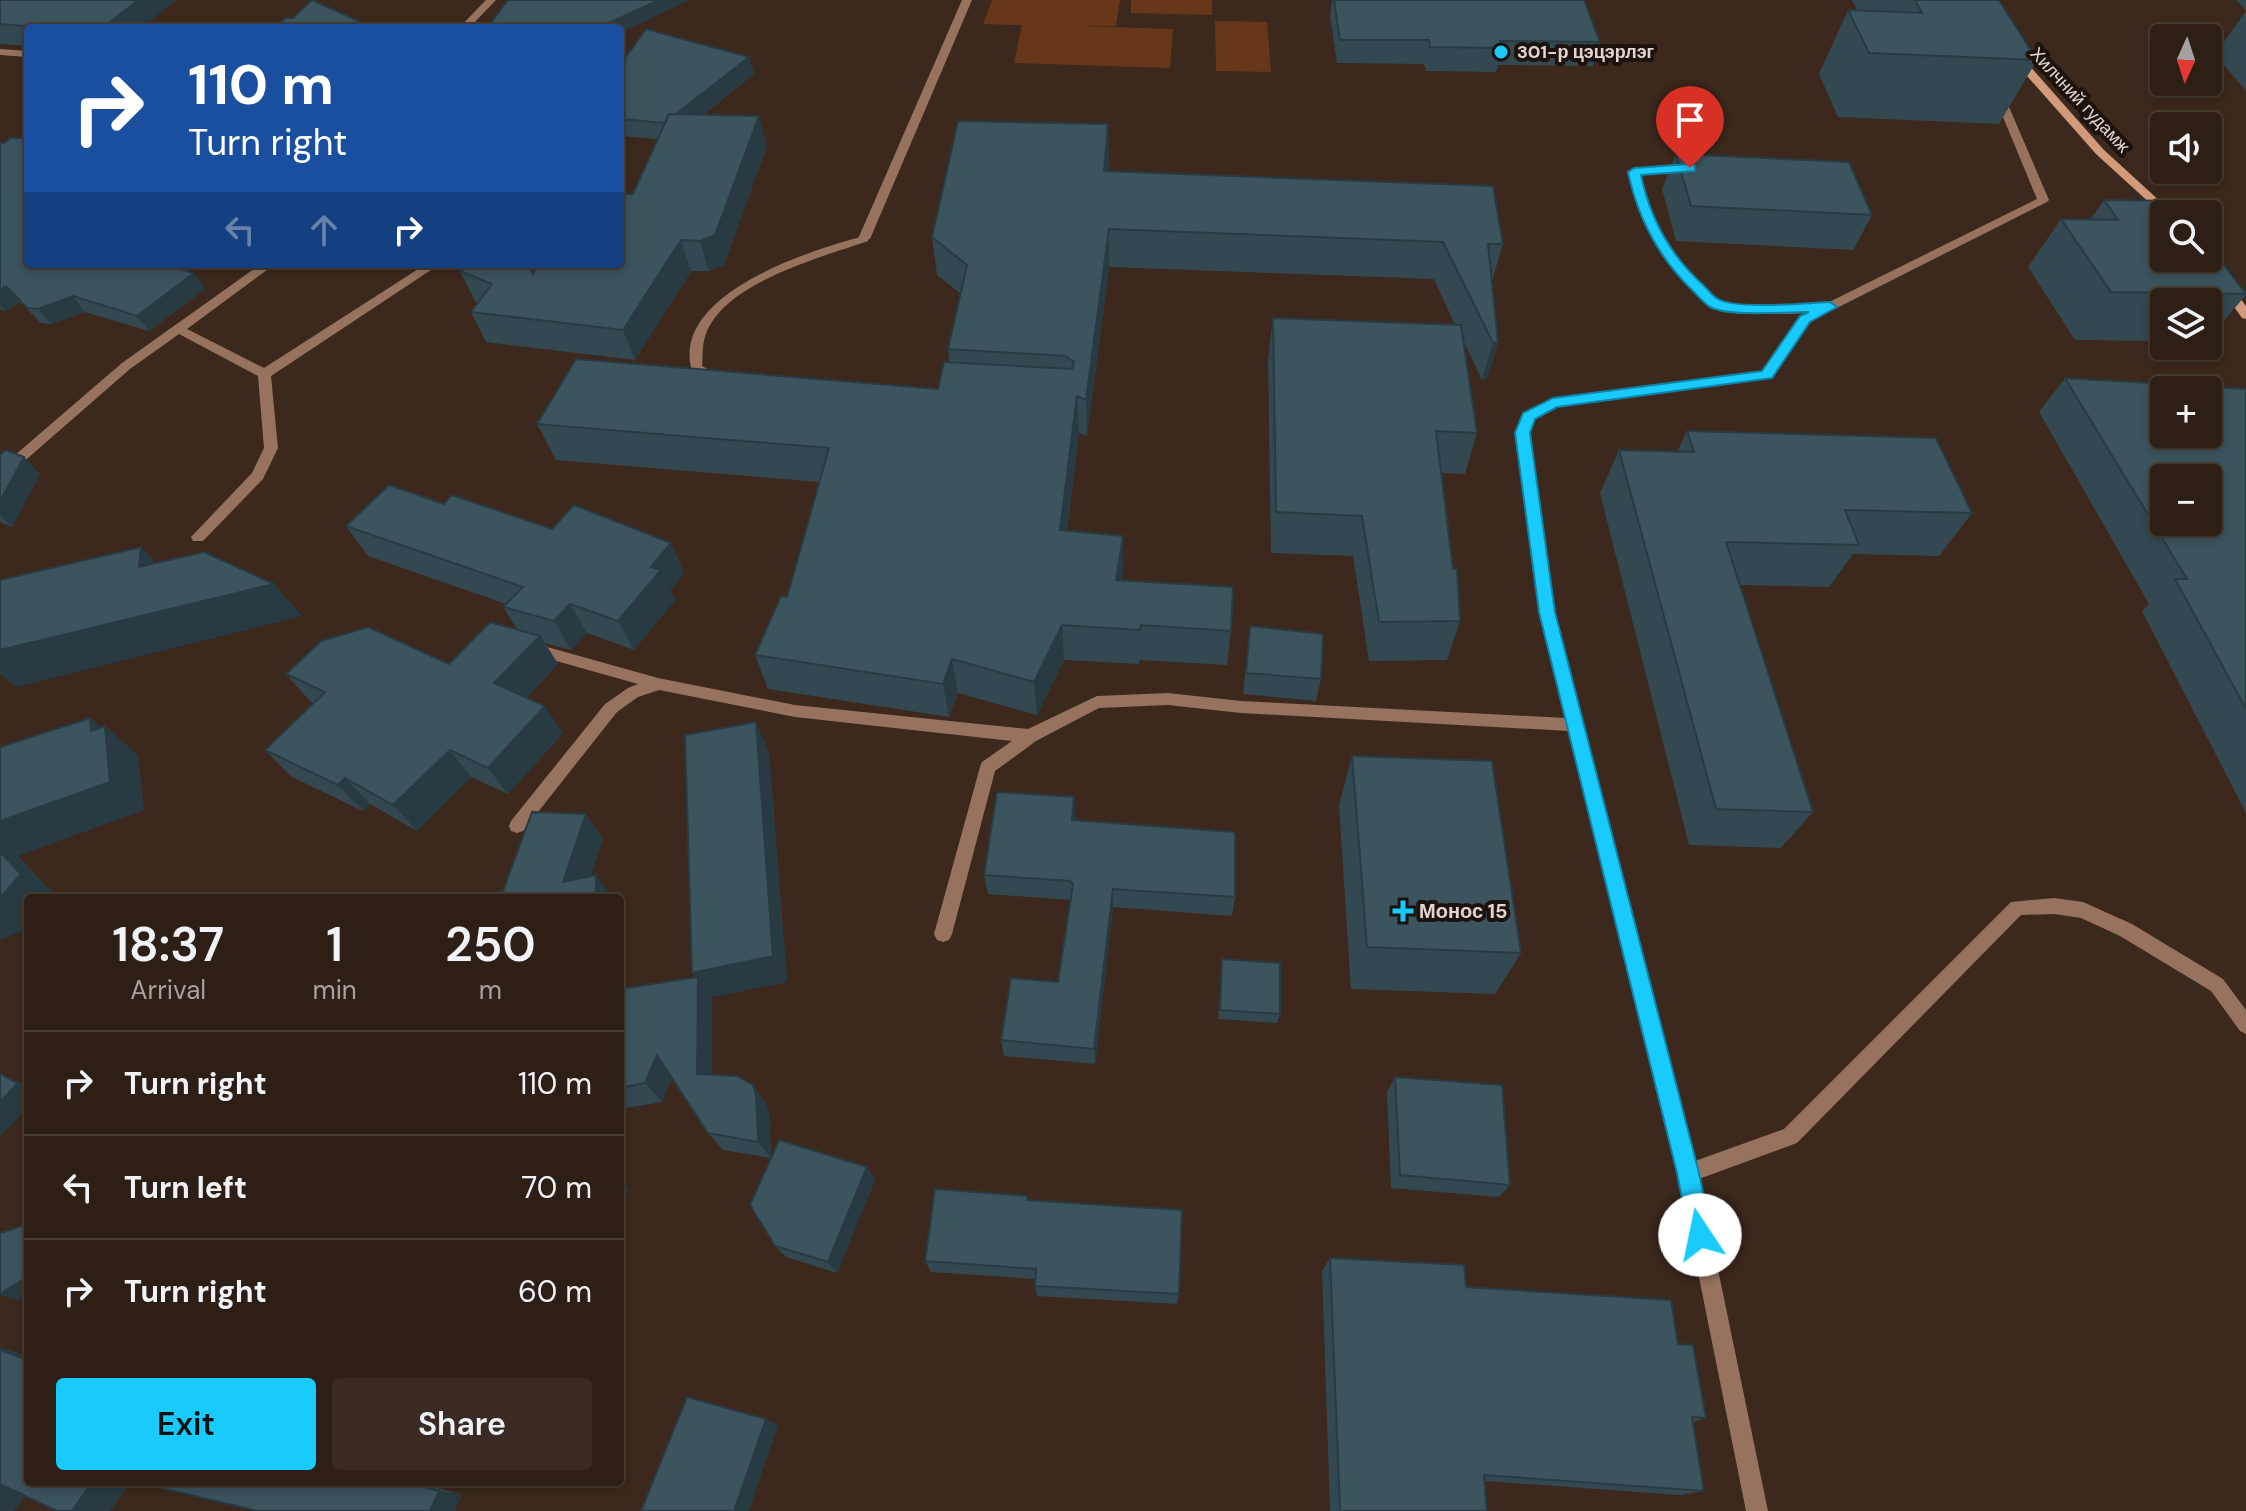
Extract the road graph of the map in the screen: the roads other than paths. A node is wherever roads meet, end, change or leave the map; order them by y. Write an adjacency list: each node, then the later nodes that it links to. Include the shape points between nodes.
1 (491, 0): 3 (street)
2 (967, 0): 16 (street, via 864,239 741,287 714,307 694,350 696,368)
3 (468, 24)
4 (0, 52): 5 (street)
5 (24, 54)
6 (2002, 62): 8 (main road, Хилчний гудамж); 12 (street, via 1997,89 2043,200)
7 (1706, 169): 12 (street, via 1634,172 1659,244 1675,266 1715,304 1753,309)
8 (2153, 200)
9 (263, 268): 14 (street)
10 (428, 268): 15 (street)
11 (2215, 272): 13 (main road)
12 (1830, 307): 21 (street, via 1805,319 1766,375 1553,403 1528,416 1523,433 1547,612)
13 (2246, 315)
14 (178, 329): 15 (street); 17 (street, via 126,366)
15 (264, 374): 18 (street, via 271,448 258,476)
16 (726, 378)
17 (0, 475)
18 (198, 537)
19 (513, 644): 20 (street)
20 (659, 684): 22 (street, via 795,711); 23 (street, via 633,692 611,708)
21 (1575, 725): 22 (street, via 1168,699 1097,702); 26 (street)
22 (1030, 736): 24 (street, via 988,767)
23 (517, 826)
24 (943, 934)
25 (2246, 1025): 26 (street, via 2217,985 2126,930 2083,910 2017,907 1790,1136)
26 (1688, 1173): 27 (street)
27 (1757, 1511)

